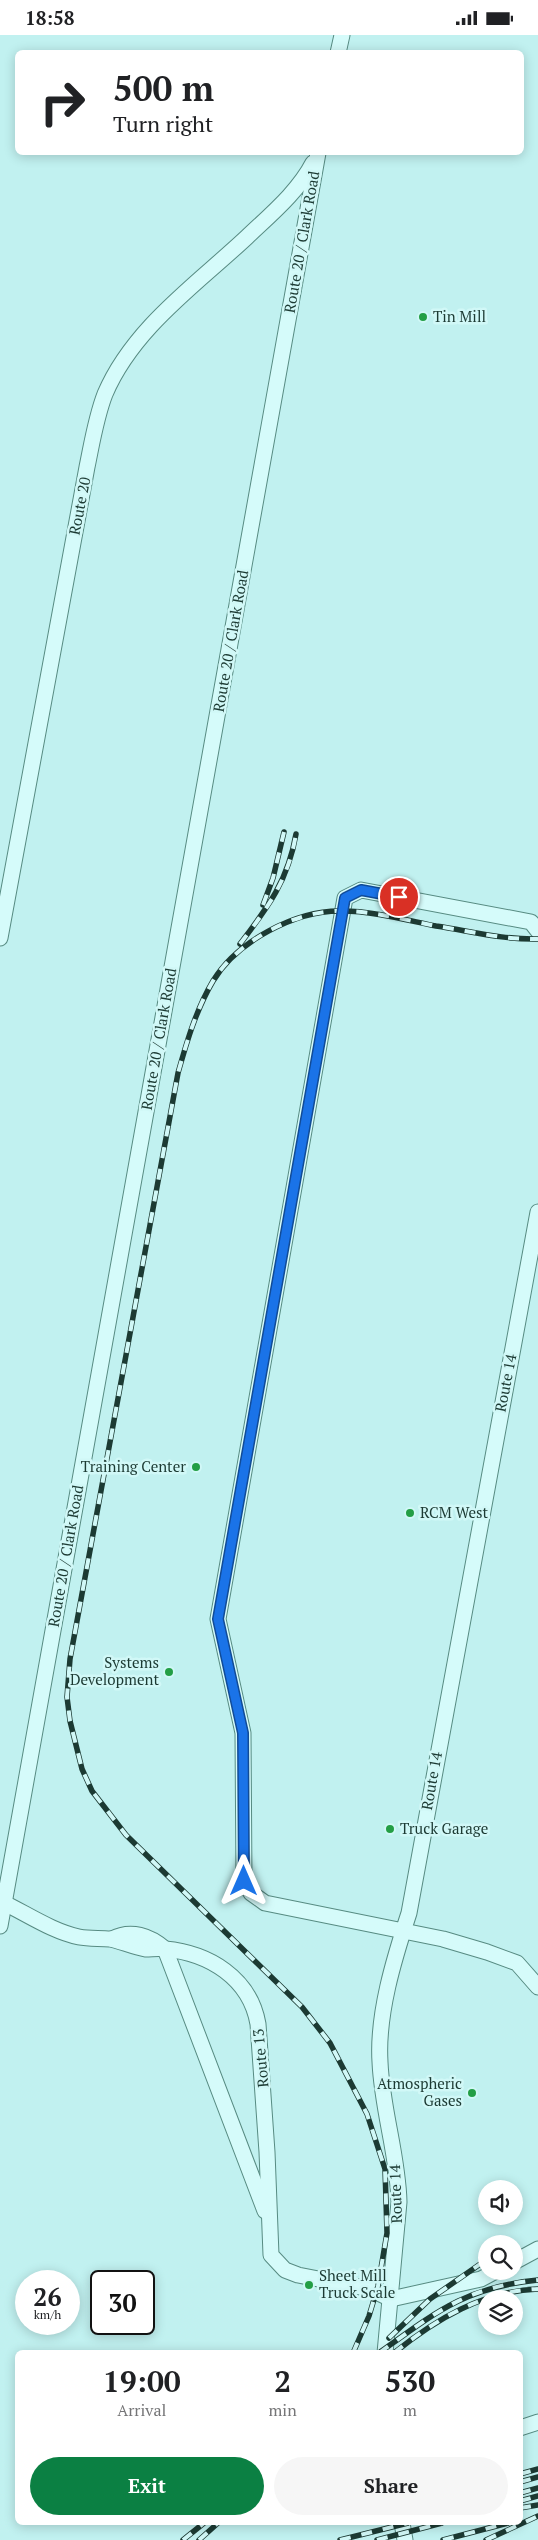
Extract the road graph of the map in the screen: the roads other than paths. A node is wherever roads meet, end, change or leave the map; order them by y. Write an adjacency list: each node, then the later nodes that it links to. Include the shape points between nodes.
1 (342, 35): 2 (street)
2 (339, 50)
3 (316, 155): 6 (street, Route 20, via 296,188 139,339 105,394 87,467)
4 (317, 155): 8 (street, Route 20 / Clark Road)
5 (538, 931): 10 (street, via 531,922 361,890 345,898 218,1619 243,1733 244,1881 251,1893 265,1903)
6 (0, 938)
7 (538, 1211): 10 (street, Route 14)
8 (2, 1902): 9 (street, Route 20 / Clark Road); 11 (street, Route 13, via 79,1937 112,1939 124,1935 144,1936)
9 (0, 1926)
10 (403, 1933): 12 (street, via 443,1939 517,1963); 17 (street, Route 14, via 394,1959 379,2049 398,2181 399,2223)
11 (165, 1949): 13 (street, Route 13); 13 (street, Route 13, via 222,1967 241,1984 256,2011 264,2094)
12 (538, 1987)
13 (269, 2222): 17 (street, Route 13, via 271,2255 285,2270 370,2289)
14 (538, 2249): 15 (street)
15 (523, 2257)
16 (478, 2280): 17 (street)
17 (391, 2299): 18 (street, Route 14)
18 (385, 2350)
19 (538, 2422): 20 (street)
20 (523, 2427)
21 (402, 2525): 22 (street)
22 (405, 2540)

